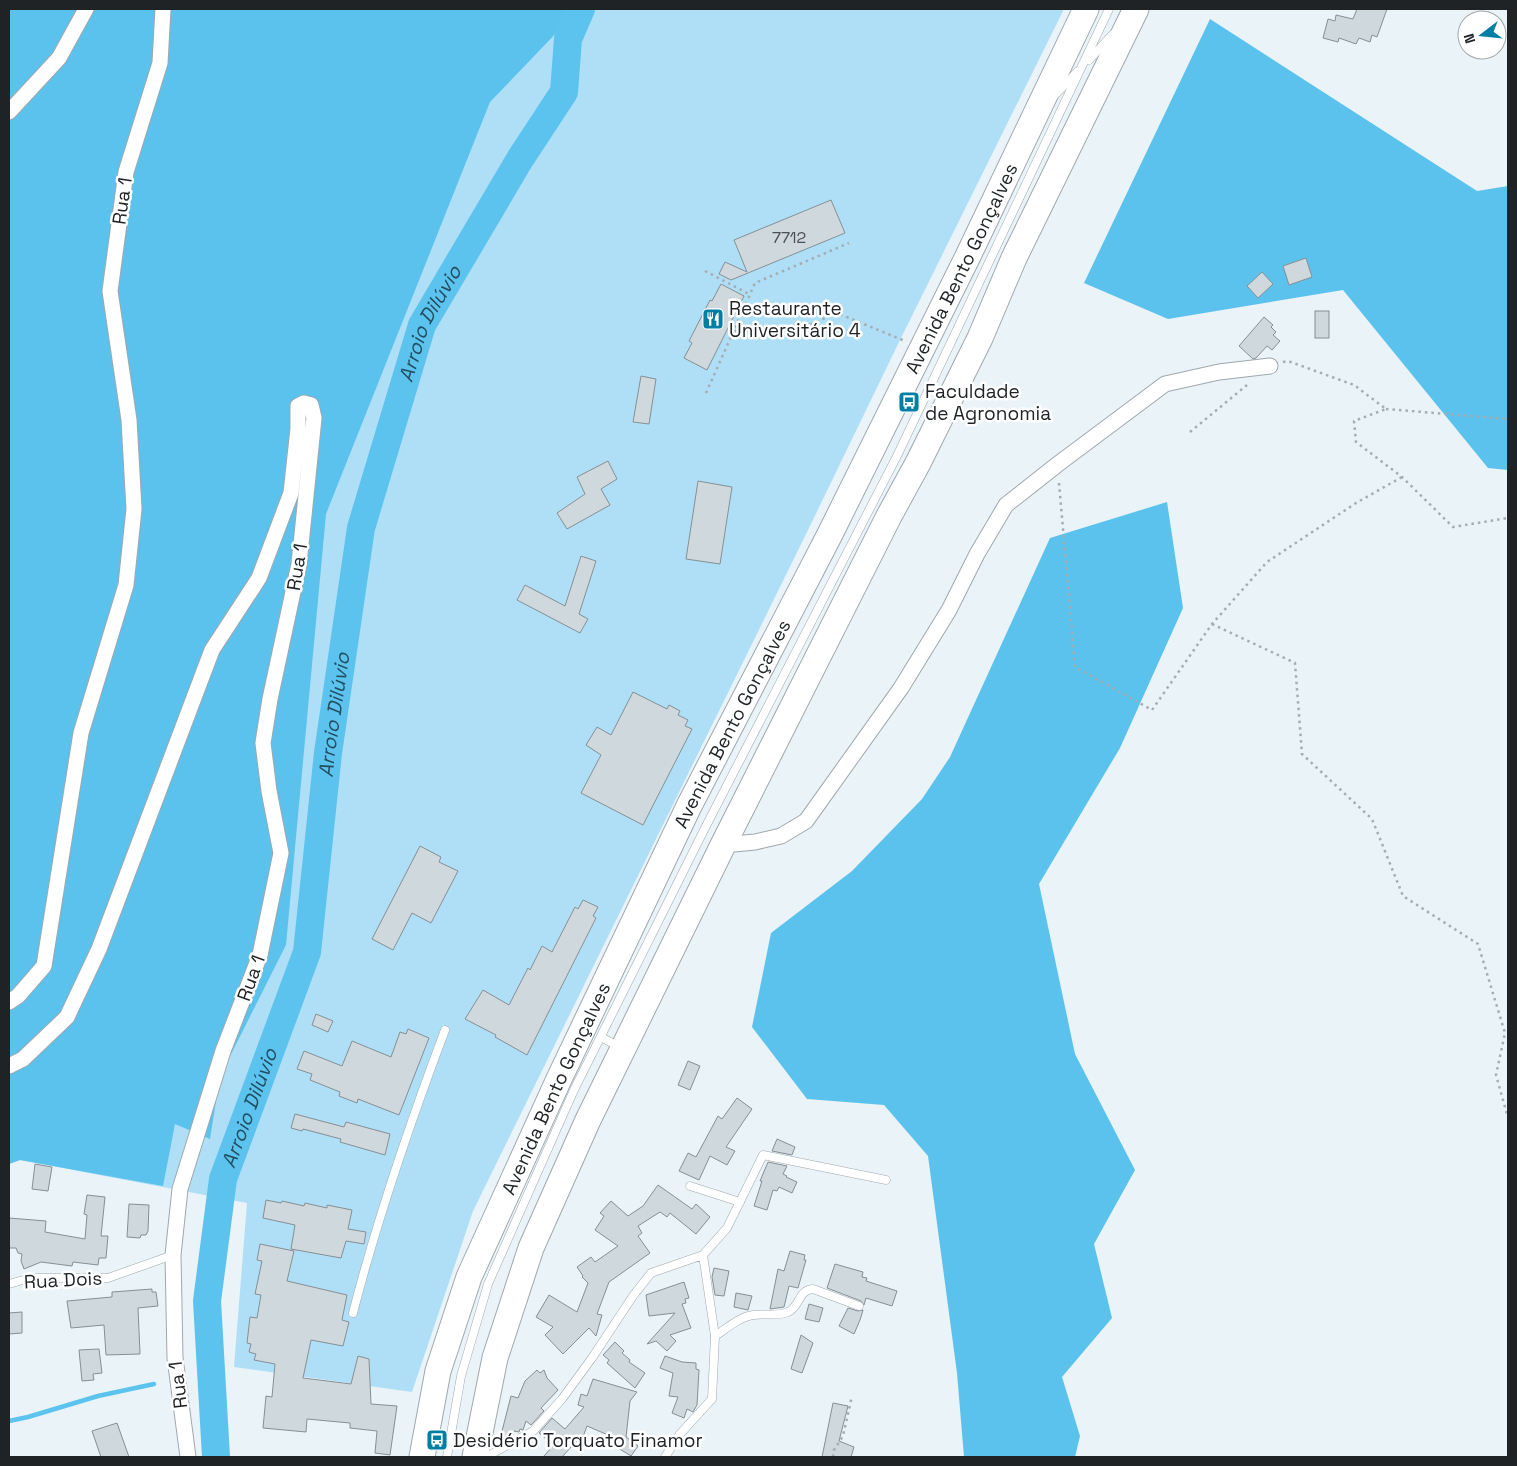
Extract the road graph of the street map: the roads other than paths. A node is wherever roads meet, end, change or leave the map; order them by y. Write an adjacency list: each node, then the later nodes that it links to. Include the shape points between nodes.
1 (86, 9): 7 (street, via 59,58)
2 (163, 9): 11 (street, Rua 1, via 160,63 126,172 110,290 129,420 134,509 126,585 81,732 44,966)
3 (1086, 9): 8 (main road, Avenida Bento Gonçalves)
4 (1109, 9): 6 (lane)
5 (1136, 10): 6 (lane); 10 (main road, via 1014,258 976,347)
6 (1083, 66): 8 (lane); 13 (lane, via 898,454)
7 (9, 112)
8 (1031, 120): 26 (main road, Avenida Bento Gonçalves, via 968,256 829,536 689,806 559,1079 469,1277 438,1371)
9 (1270, 366): 10 (street, via 1219,372 1165,384 1006,504 949,610 901,688 806,821 781,836)
10 (723, 845): 14 (main road)
11 (9, 1002)
12 (445, 1030): 23 (lane, via 404,1142)
13 (601, 1037): 14 (lane); 27 (lane, via 574,1090 488,1284 461,1376)
14 (623, 1049): 28 (main road, via 531,1248 496,1358)
15 (9, 1066): 19 (street, Rua 1, via 23,1059 67,1017 95,957 212,650 259,578 291,493 298,406 304,403 311,405 314,418 299,564 262,743 281,853 260,955 223,1051 180,1189)
16 (886, 1180): 18 (lane, via 764,1155)
17 (690, 1186): 18 (lane)
18 (740, 1202): 20 (lane, via 727,1228)
19 (173, 1255): 21 (lane, Rua Dois, via 108,1278 30,1278); 25 (street, Rua 1, via 174,1358)
20 (703, 1255): 24 (lane); 29 (lane, via 650,1273 562,1399 533,1431)
21 (9, 1284)
22 (858, 1306): 24 (lane, via 813,1288 808,1289 789,1312 752,1315)
23 (352, 1312)
24 (715, 1336): 30 (lane, via 712,1399 680,1434)
25 (188, 1457)
26 (422, 1457)
27 (447, 1457)
28 (475, 1457)
29 (486, 1457)
30 (665, 1457)

